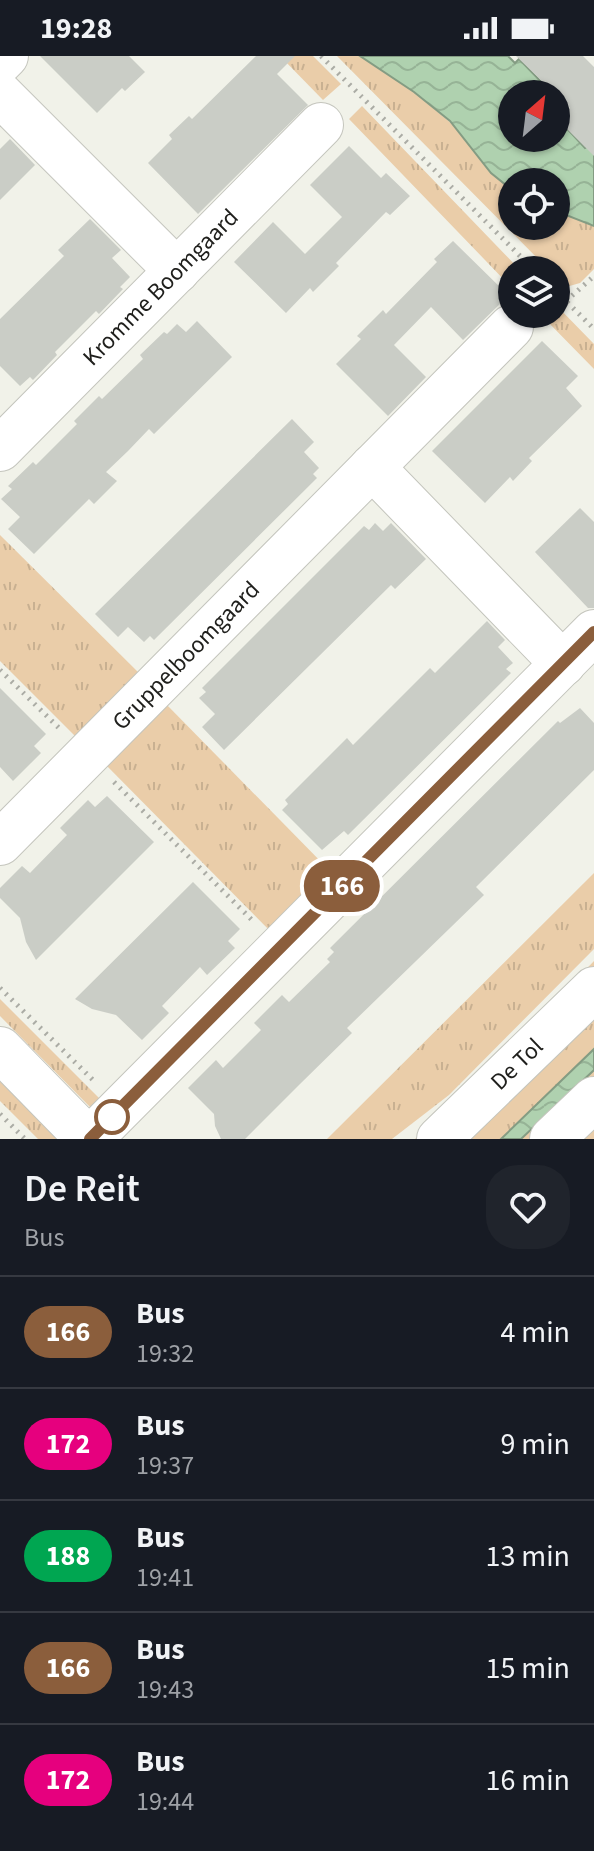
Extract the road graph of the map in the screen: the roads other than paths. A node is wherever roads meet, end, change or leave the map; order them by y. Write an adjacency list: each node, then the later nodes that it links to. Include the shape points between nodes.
1 (6, 56): 2 (street)
2 (0, 62)
3 (0, 94): 5 (street)
4 (321, 125): 5 (street, Kromme Boomgaard)
5 (177, 271): 7 (street, Kromme Boomgaard)
6 (510, 328): 8 (street, Gruppelboomgaard)
7 (0, 449)
8 (372, 467): 10 (street); 11 (street, Gruppelboomgaard)
9 (594, 632): 10 (street)
10 (563, 664): 15 (street)
11 (0, 843)
12 (594, 989): 16 (street, De Tol)
13 (0, 1049): 15 (street)
14 (594, 1099): 17 (street)
15 (89, 1139)
16 (439, 1139)
17 (552, 1139)

